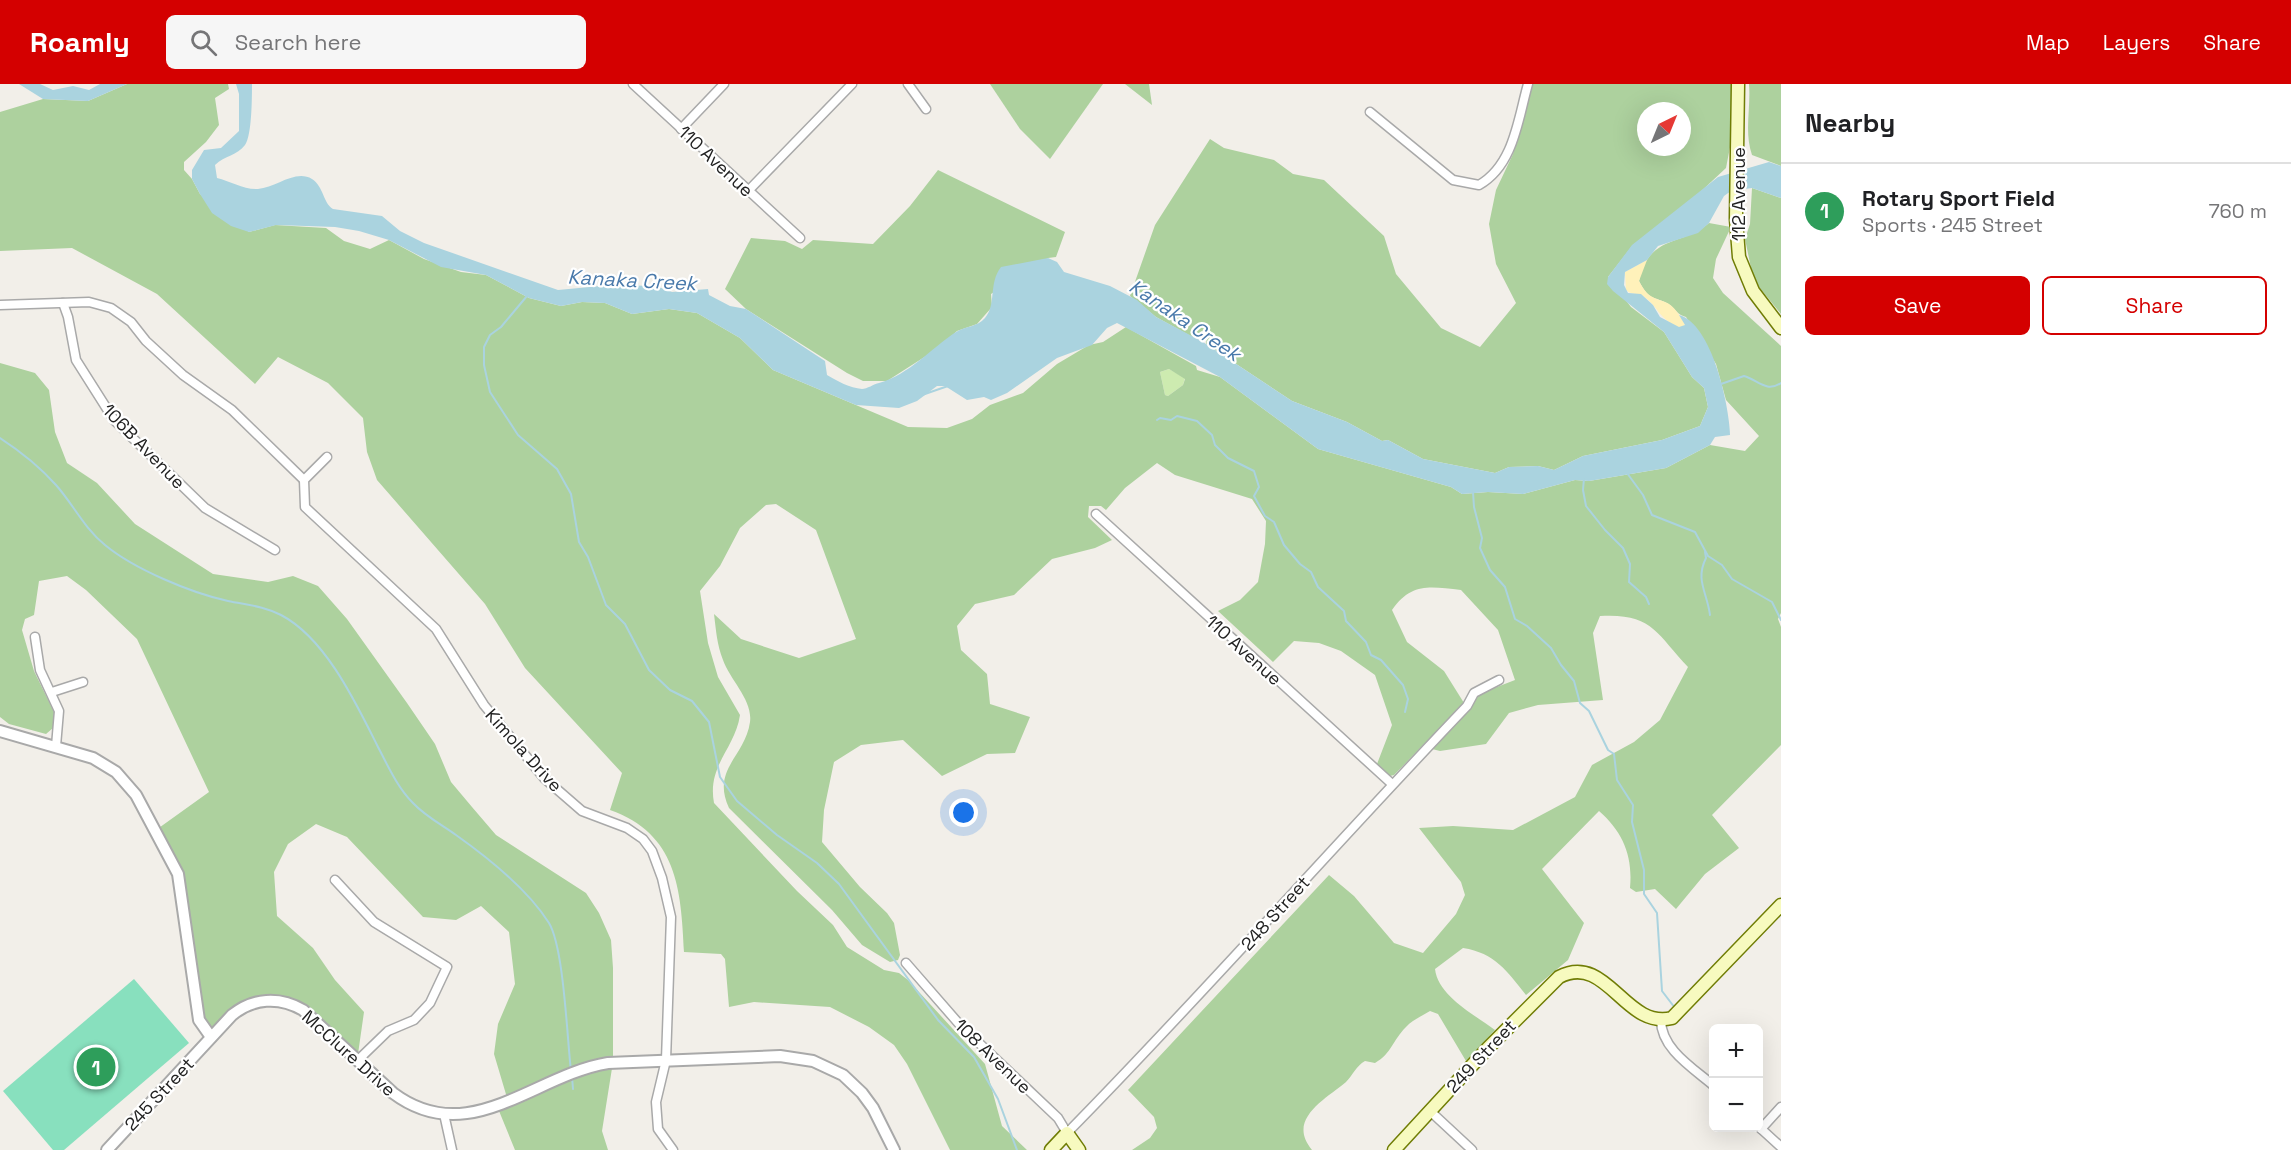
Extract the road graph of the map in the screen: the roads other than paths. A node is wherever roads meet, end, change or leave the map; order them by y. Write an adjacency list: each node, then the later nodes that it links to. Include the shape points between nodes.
1 (633, 84): 9 (street, 110 Avenue)
2 (724, 84): 9 (street)
3 (852, 84): 10 (street)
4 (908, 84): 7 (street)
5 (1528, 84): 8 (street, via 1508,154 1479,185 1453,180)
6 (1738, 84): 14 (main road, 112 Avenue, via 1736,237 1741,266 1757,298)
7 (926, 109)
8 (1370, 112)
9 (681, 129): 10 (street, 110 Avenue)
10 (748, 191): 11 (street, 110 Avenue)
11 (800, 238)
12 (63, 303): 13 (street); 16 (street, via 104,305 131,322 183,375 232,410); 18 (street, 106B Avenue, via 79,365 114,420 197,501)
13 (0, 304)
14 (1781, 328)
15 (327, 457): 16 (street)
16 (304, 480): 32 (street, Kimola Drive, via 305,507 436,629 484,705 544,778 582,811 627,828 652,851 663,878 671,917)
17 (1096, 514): 25 (street, 110 Avenue)
18 (275, 550)
19 (35, 637): 22 (street, via 37,660)
20 (1499, 680): 25 (street, 248 Street, via 1474,693 1467,706)
21 (82, 682): 22 (street)
22 (52, 692): 24 (street, via 59,711)
23 (0, 730): 24 (street)
24 (56, 746): 30 (street, via 93,758 120,776 136,795 166,848 181,888 198,1020)
25 (1392, 784): 39 (street, 248 Street, via 1160,1040)
26 (335, 880): 31 (street, via 374,922 447,967 430,1003 414,1020 388,1031)
27 (1781, 905): 29 (main road, via 1675,1017)
28 (906, 963): 39 (street, 108 Avenue, via 960,1025 1058,1118)
29 (1660, 1020): 33 (street, via 1666,1042); 35 (main road, 249 Street, via 1640,1015 1598,978 1575,972 1562,976)
30 (211, 1037): 31 (street, McClure Drive, via 243,1007 260,1001 281,1002 306,1012); 41 (street, 245 Street)
31 (357, 1060): 36 (street, McClure Drive, via 397,1096 419,1108)
32 (666, 1060): 36 (street, McClure Drive, via 597,1065 483,1111); 43 (street, Kimola Drive, via 656,1115 658,1129); 44 (street, McClure Drive, via 788,1056 824,1065 847,1079 866,1098)
33 (1709, 1082)
34 (1781, 1107): 37 (street)
35 (1430, 1111): 47 (main road, 249 Street); 48 (street)
36 (444, 1114): 42 (street)
37 (1763, 1124)
38 (1763, 1130): 40 (street)
39 (1067, 1133): 45 (main road, 248 Street); 46 (main road, 108 Avenue)
40 (1781, 1147)
41 (107, 1150)
42 (452, 1150)
43 (673, 1150)
44 (894, 1150)
45 (1051, 1150)
46 (1079, 1150)
47 (1394, 1150)
48 (1472, 1150)

